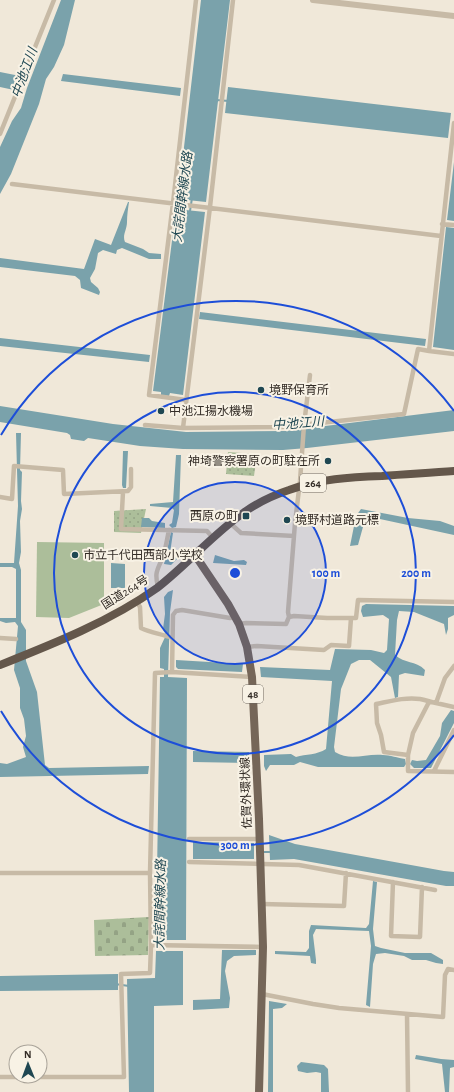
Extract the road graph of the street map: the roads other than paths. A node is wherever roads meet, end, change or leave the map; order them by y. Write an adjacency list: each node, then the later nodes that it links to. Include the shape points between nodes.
1 (54, 0): 7 (street)
2 (196, 0): 9 (street)
3 (233, 0): 10 (street)
4 (313, 0): 5 (street)
5 (454, 16)
6 (454, 123): 11 (street)
7 (0, 134)
8 (12, 184): 9 (street)
9 (173, 203): 10 (street); 17 (street, via 149,395)
10 (210, 207): 13 (street); 17 (street)
11 (442, 224): 12 (street); 13 (street)
12 (454, 225)
13 (441, 236): 14 (street)
14 (429, 351): 15 (street); 19 (street, via 418,349 404,414)
15 (454, 354)
16 (310, 375): 19 (street)
17 (186, 400): 20 (street)
18 (145, 425): 20 (street)
19 (304, 425): 20 (street); 23 (street)
20 (183, 428)
21 (131, 469): 24 (street, via 131,487 128,492)
22 (454, 471): 23 (highway, 国道264号 / 264, via 349,477)
23 (300, 486): 26 (highway, 国道264号 / 264, via 265,499); 28 (street)
24 (123, 492): 25 (street, via 64,494 63,470 14,466 12,499); 27 (street, via 121,529)
25 (0, 497)
26 (230, 523): 28 (street, via 241,533); 29 (highway, 国道264号 / 264)
27 (169, 530): 29 (street, via 206,531); 31 (street, via 163,556 157,568)
28 (294, 536): 35 (street)
29 (213, 538): 30 (highway, 国道264号 / 264)
30 (195, 556): 31 (highway, 国道264号 / 264); 34 (main road, 佐賀外環状線 / 48)
31 (158, 587): 32 (highway, 国道264号 / 264)
32 (136, 602): 39 (street, via 140,607 141,628); 42 (highway, 国道264号 / 264, via 93,625)
33 (454, 602): 36 (street, via 358,600 356,618)
34 (235, 617): 37 (main road, 佐賀外環状線 / 48); 39 (street, via 176,611 172,615)
35 (289, 617): 36 (street); 37 (street, via 286,624)
36 (351, 618): 41 (street, via 349,646 331,645 324,650)
37 (239, 624): 41 (main road, 佐賀外環状線 / 48)
38 (0, 638): 40 (street)
39 (172, 638): 44 (street)
40 (16, 639)
41 (247, 647): 45 (main road, 佐賀外環状線 / 48)
42 (0, 665)
43 (454, 666): 47 (street, via 445,678)
44 (172, 672): 45 (street); 58 (street, via 154,673)
45 (252, 677): 54 (main road, 佐賀外環状線 / 48)
46 (429, 702): 47 (street); 50 (street, via 413,733); 50 (street, via 403,698 376,704 377,724 384,752)
47 (436, 703): 48 (street)
48 (454, 707)
49 (454, 730): 51 (street)
50 (408, 755): 51 (street, via 408,770)
51 (434, 771): 52 (street)
52 (454, 772)
53 (190, 839): 54 (street)
54 (260, 839): 56 (main road, 佐賀外環状線 / 48)
55 (189, 862): 56 (street)
56 (261, 863): 59 (street, via 299,865); 63 (main road, 佐賀外環状線 / 48)
57 (0, 873): 58 (street)
58 (150, 873): 64 (street)
59 (346, 873): 60 (street); 63 (street, via 344,906)
60 (393, 882): 61 (street); 61 (street, via 391,936 420,937)
61 (422, 887): 62 (street)
62 (435, 890)
63 (262, 904): 65 (main road, 佐賀外環状線 / 48)
64 (151, 945): 65 (street); 69 (street, via 150,973 121,974 124,1077)
65 (263, 946): 67 (main road, 佐賀外環状線 / 48)
66 (454, 970): 68 (street, via 448,969 445,976 443,1018)
67 (262, 994): 68 (street, via 313,1004); 70 (main road, 佐賀外環状線 / 48)
68 (407, 1014): 71 (street)
69 (0, 1077)
70 (259, 1092)
71 (408, 1092)

